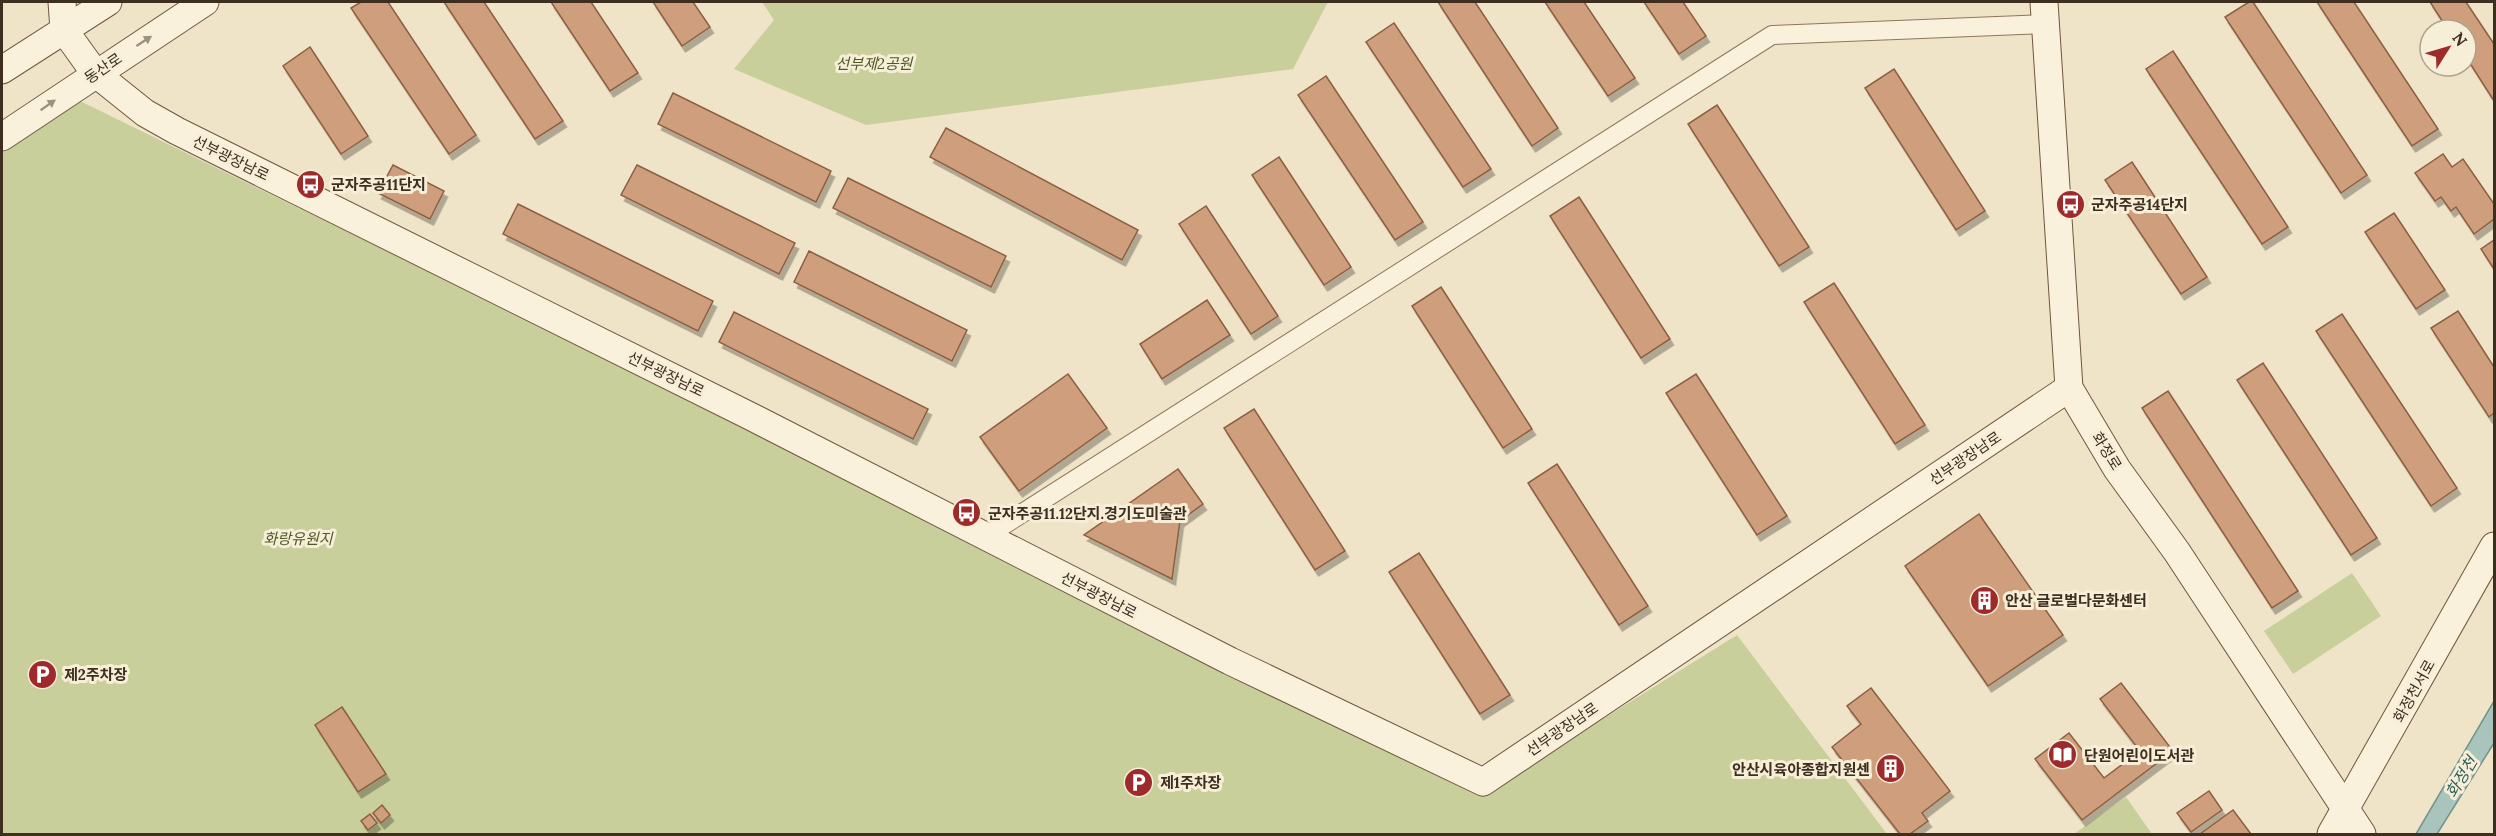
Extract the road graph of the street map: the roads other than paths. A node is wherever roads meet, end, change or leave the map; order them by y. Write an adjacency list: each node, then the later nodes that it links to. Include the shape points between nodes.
1 (62, 2): 5 (street)
2 (108, 2): 5 (street)
3 (205, 2): 7 (street, 동산로, one-way to 3)
4 (2045, 13): 9 (street, 화정로); 10 (street, via 1772,35)
5 (64, 30): 6 (street); 7 (street, 선부광장남로)
6 (2, 70)
7 (95, 73): 8 (street, 동산로, one-way to 7); 10 (street, 선부광장남로, via 145,113 177,131)
8 (2, 137)
9 (2069, 388): 10 (street, 선부광장남로, via 1482,782); 12 (street, 화정로, via 2117,469 2177,552)
10 (985, 537)
11 (2494, 546): 12 (street, 화정천서로)
12 (2346, 808): 13 (street, 화정천서로); 14 (street, 화정로)
13 (2331, 834)
14 (2362, 834)

